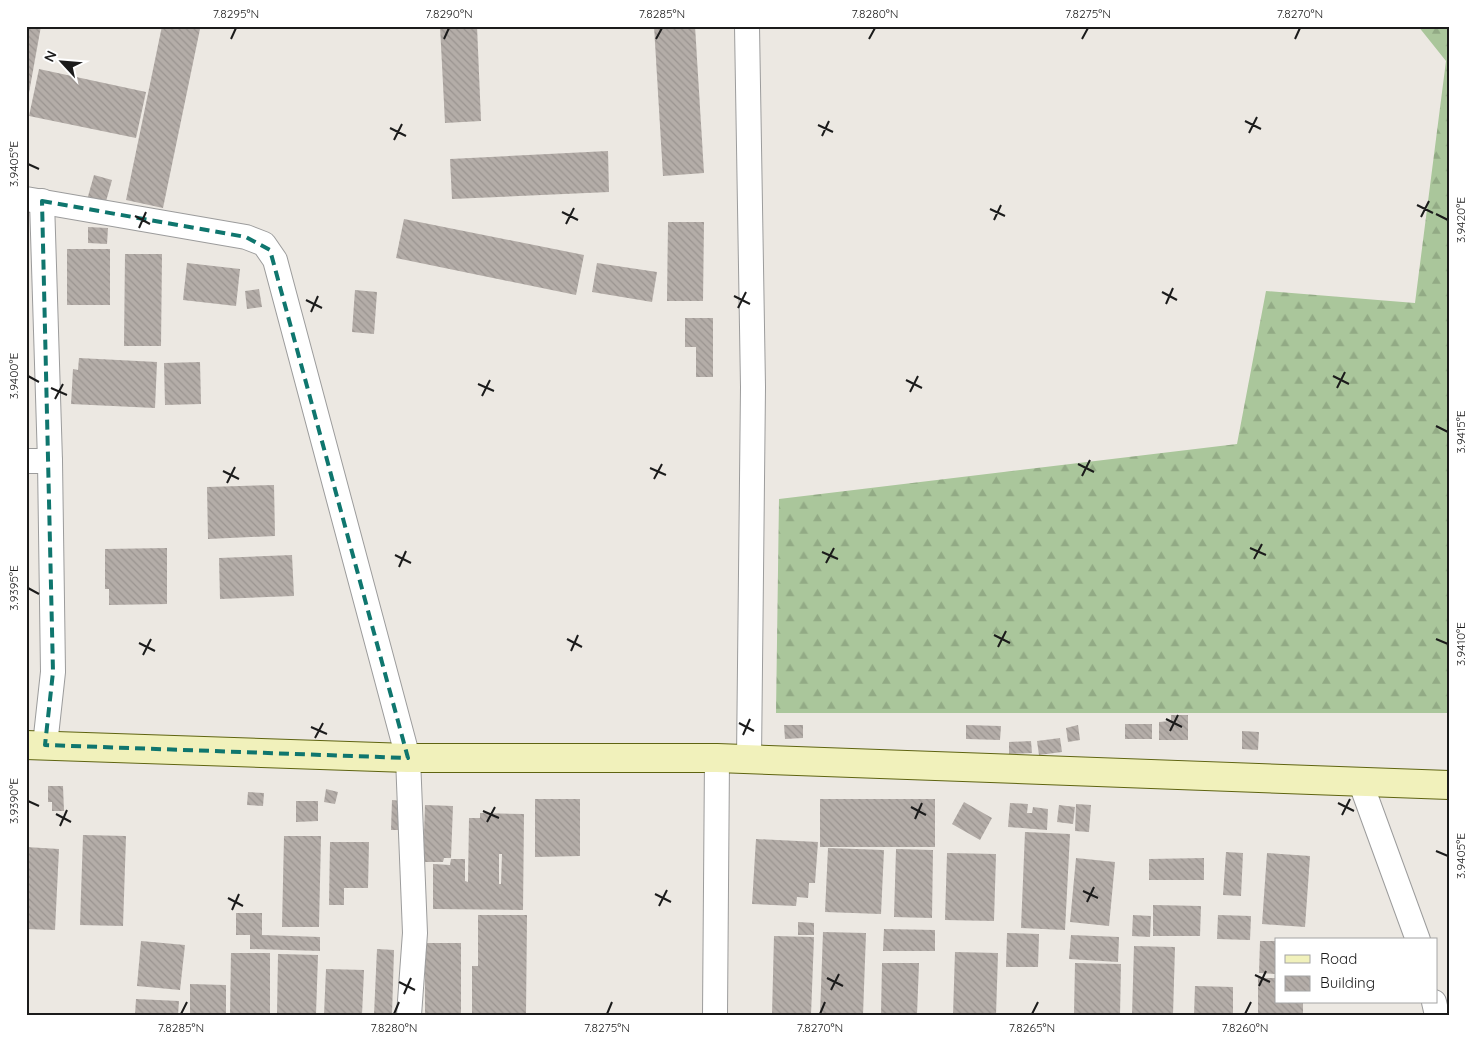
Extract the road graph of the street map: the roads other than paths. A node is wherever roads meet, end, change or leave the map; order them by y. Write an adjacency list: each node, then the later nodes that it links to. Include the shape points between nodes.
1 (747, 26): 8 (street, via 753,386)
2 (34, 200): 4 (street); 6 (street, via 246,238 264,244 270,250)
3 (26, 461): 4 (street)
4 (50, 461): 5 (street, via 53,672)
5 (36, 745): 6 (main road)
6 (408, 758): 7 (main road); 12 (street, via 416,933)
7 (717, 758): 8 (main road); 13 (street)
8 (749, 759): 9 (main road)
9 (1360, 781): 10 (main road); 11 (street)
10 (1449, 785)
11 (1417, 938)
12 (409, 1015)
13 (715, 1015)

